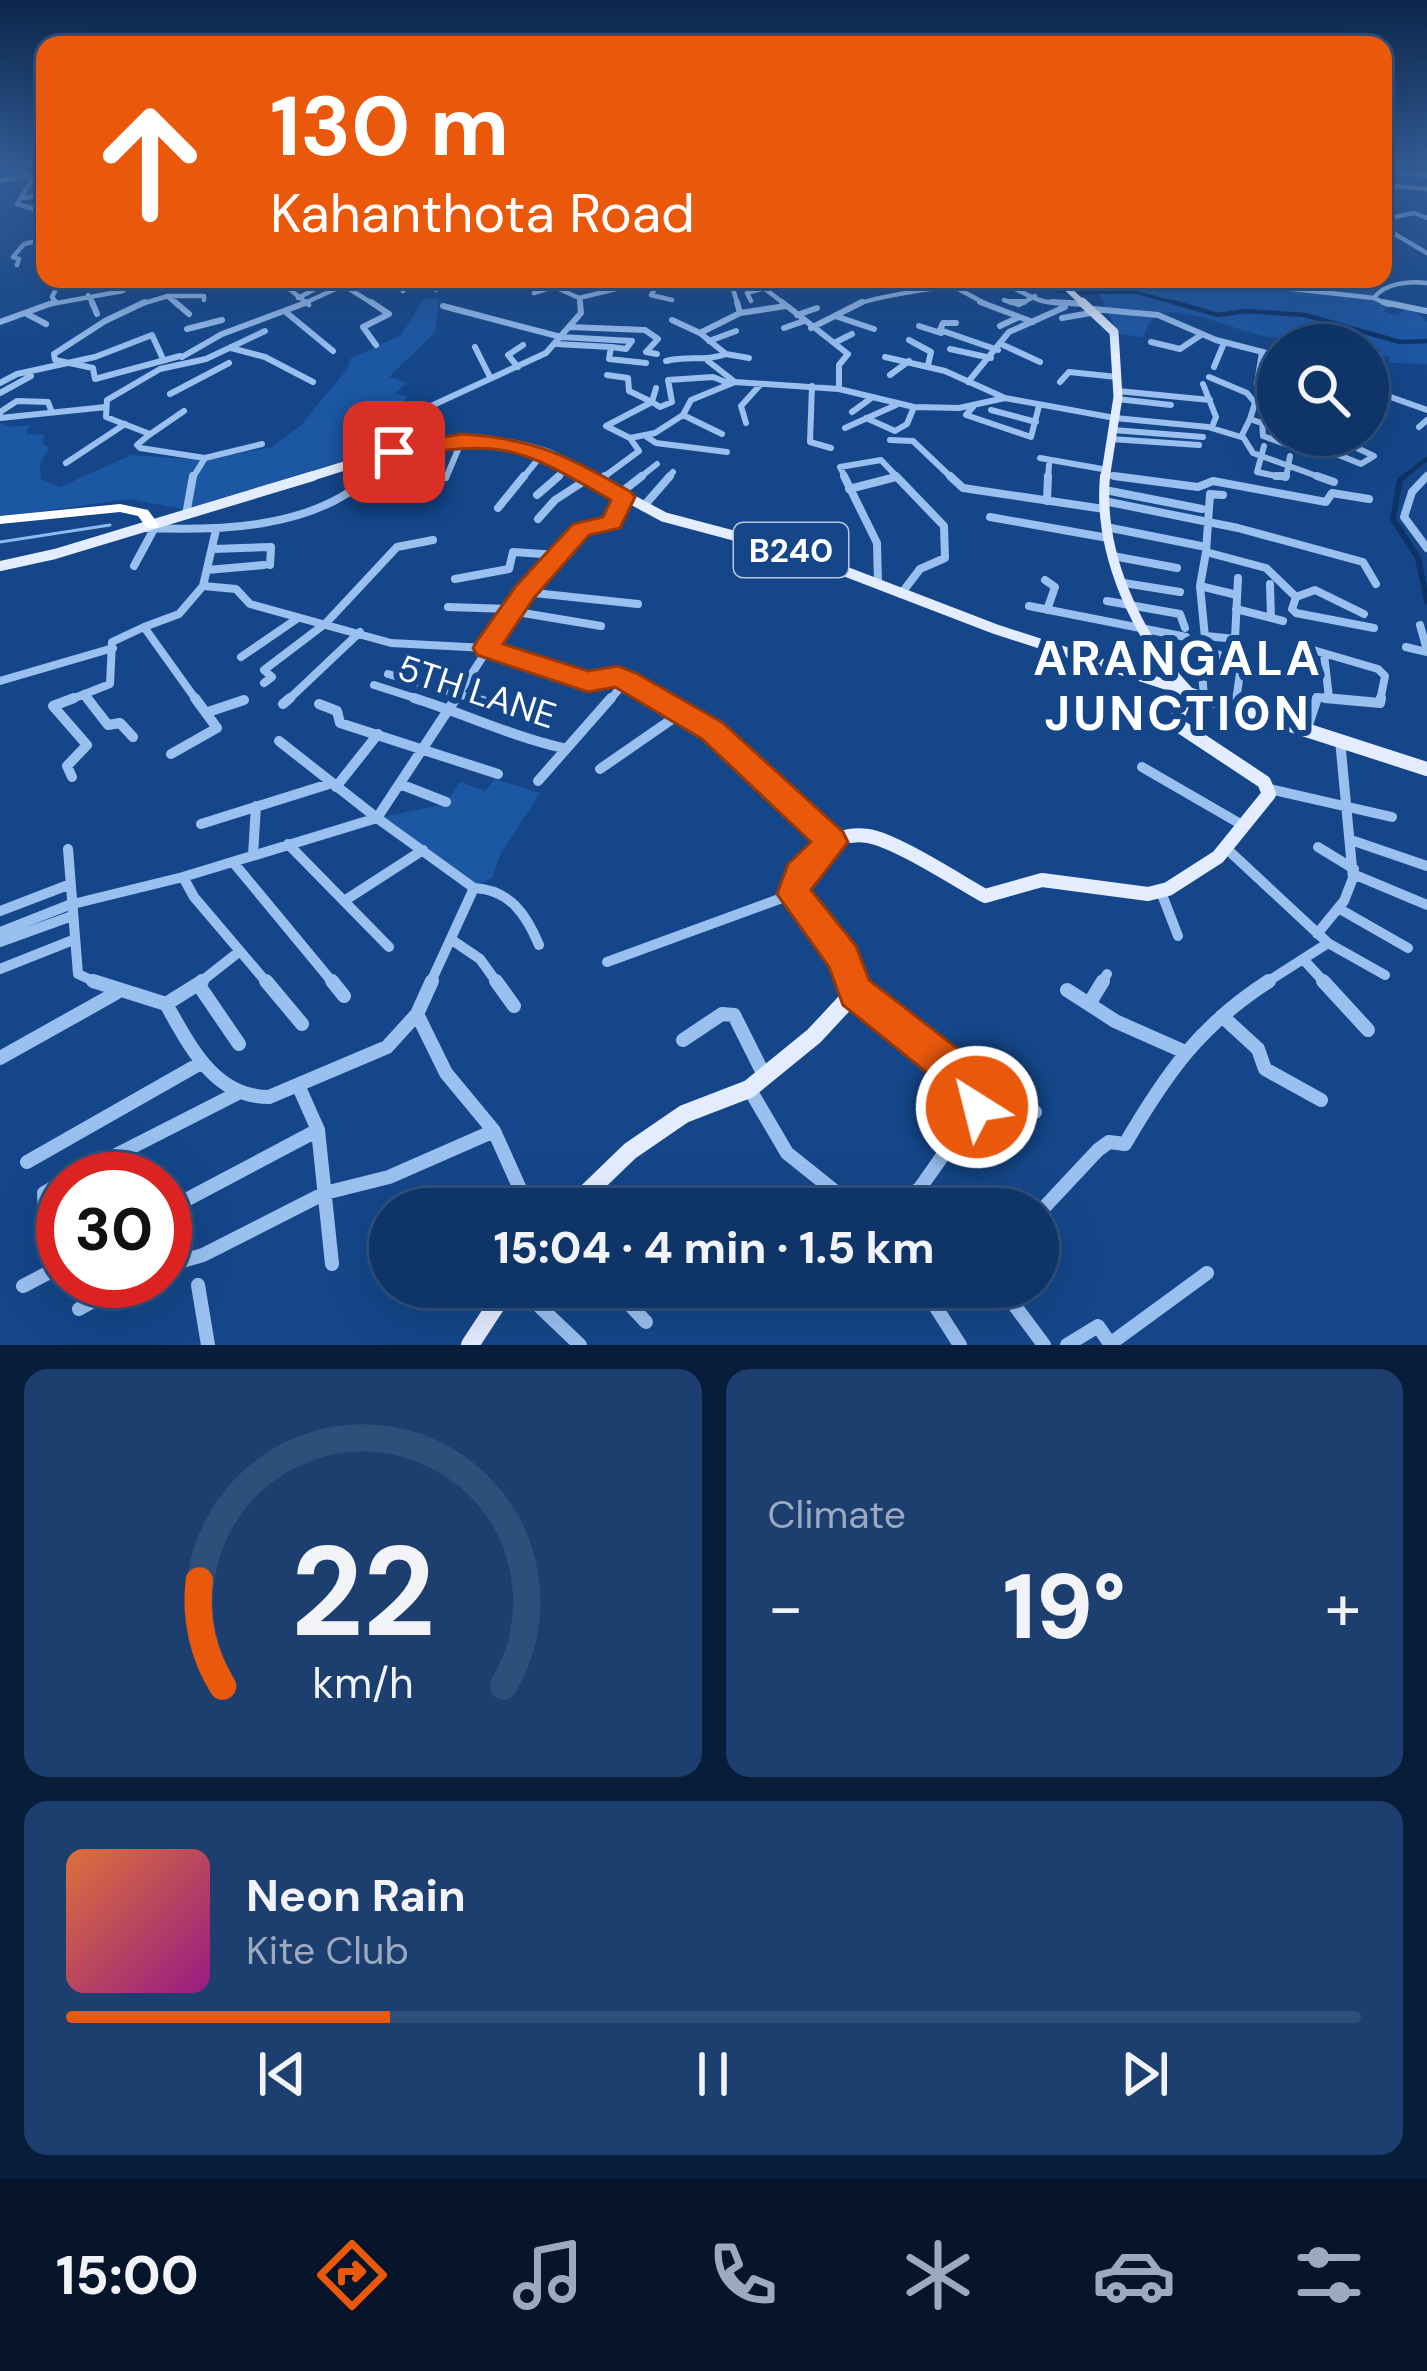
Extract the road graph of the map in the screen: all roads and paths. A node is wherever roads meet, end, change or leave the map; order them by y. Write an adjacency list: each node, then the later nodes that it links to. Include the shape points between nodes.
1 (1396, 231): 3 (street)
2 (36, 241): 4 (street, via 20,247)
3 (1427, 253)
4 (17, 265)
5 (1427, 283): 25 (street, via 1404,280)
6 (56, 288): 38 (street)
7 (127, 288): 28 (street)
8 (286, 288): 31 (street)
9 (317, 288): 31 (street)
10 (342, 288): 41 (street)
11 (349, 288): 91 (street, via 389,314 363,327)
12 (400, 288): 26 (street)
13 (549, 288): 27 (street)
14 (560, 288): 32 (street)
15 (621, 288): 32 (street)
16 (656, 288): 35 (street, via 651,295)
17 (735, 288): 50 (street)
18 (765, 288): 37 (street, via 747,293); 43 (street)
19 (945, 288): 54 (street, via 871,298)
20 (956, 288): 39 (street)
21 (1019, 288): 30 (street)
22 (1066, 288): 44 (main road)
23 (1285, 288): 33 (street)
24 (1392, 288): 33 (street)
25 (1392, 288)
26 (403, 291)
27 (533, 293)
28 (88, 296): 38 (street); 52 (street)
29 (167, 296): 34 (street, via 198,293); 53 (street); 115 (street, via 78,334 54,354)
30 (1035, 296): 36 (street); 44 (street)
31 (298, 298): 41 (street)
32 (579, 298): 69 (street, via 581,313)
33 (1374, 298): 47 (street)
34 (204, 300)
35 (672, 300)
36 (1004, 300)
37 (751, 301)
38 (56, 302): 51 (street)
39 (983, 304): 46 (street); 55 (street)
40 (252, 305): 59 (street)
41 (309, 305): 49 (street)
42 (443, 306): 70 (street)
43 (786, 307): 50 (street); 56 (street)
44 (1084, 307): 57 (street); 66 (street); 81 (street, via 1158,314); 124 (main road, via 1114,332)
45 (817, 308): 56 (street)
46 (968, 311)
47 (1427, 311)
48 (215, 312): 58 (street)
49 (287, 313): 59 (street); 100 (street)
50 (740, 313): 78 (street)
51 (27, 314): 62 (street); 65 (street)
52 (97, 314)
53 (189, 314)
54 (835, 316): 72 (street); 73 (street)
55 (1019, 317): 66 (street); 68 (street)
56 (801, 318): 71 (street); 72 (street)
57 (1062, 318)
58 (222, 320): 74 (street); 97 (street, via 186,327)
59 (262, 320): 74 (street)
60 (672, 320): 78 (street)
61 (530, 321): 70 (street)
62 (0, 322)
63 (956, 323): 79 (street, via 943,323)
64 (547, 324): 77 (street)
65 (46, 325)
66 (1035, 325): 96 (street, via 1009,332)
67 (919, 326): 79 (street)
68 (1000, 326)
69 (570, 327): 82 (street, via 645,330); 83 (street)
70 (522, 328): 77 (street)
71 (784, 328)
72 (812, 328): 90 (street)
73 (874, 329)
74 (232, 331): 97 (street)
75 (266, 331): 93 (street)
76 (736, 331): 85 (street)
77 (538, 332): 83 (street)
78 (700, 333): 85 (street)
79 (941, 333): 96 (street)
80 (851, 334): 90 (street)
81 (1201, 334): 88 (street, via 1180,349); 89 (street)
82 (658, 339): 84 (street); 102 (street, via 646,352)
83 (559, 340): 95 (street); 95 (street, via 632,341); 117 (street)
84 (673, 340)
85 (710, 340): 103 (street)
86 (909, 340): 116 (street, via 932,352)
87 (134, 341): 99 (street); 107 (street, via 152,335); 115 (street)
88 (1151, 342)
89 (1224, 343): 101 (street); 118 (street)
90 (834, 344): 134 (street, via 848,354 839,365)
91 (376, 345)
92 (523, 345): 117 (street, via 508,355)
93 (231, 347): 108 (street); 127 (street)
94 (475, 347): 125 (street)
95 (611, 347): 114 (street, via 608,359)
96 (1000, 347): 106 (street); 112 (street)
97 (194, 349): 108 (street)
98 (950, 349): 106 (street)
99 (140, 350)
100 (333, 351)
101 (1257, 351)
102 (657, 354)
103 (726, 354): 105 (street); 110 (street)
104 (885, 357): 111 (street)
105 (749, 358)
106 (991, 358): 128 (street)
107 (163, 359): 108 (street); 115 (street, via 95,379 93,368)
108 (186, 360): 122 (street); 150 (street, via 106,400)
109 (666, 361): 110 (street)
110 (707, 361): 126 (street)
111 (909, 362): 116 (street); 120 (street)
112 (1040, 362)
113 (229, 363): 122 (street)
114 (646, 364)
115 (69, 365): 119 (street)
116 (931, 366): 123 (street); 128 (street)
117 (518, 367): 125 (street)
118 (1214, 367)
119 (41, 370): 130 (street); 136 (street)
120 (890, 374)
121 (607, 375): 144 (street, via 628,378 628,391)
122 (204, 376): 137 (street)
123 (923, 376)
124 (1117, 376): 129 (street, via 1069,372); 138 (main road)
125 (490, 377): 176 (street, via 425,411)
126 (724, 379): 131 (street); 144 (street, via 670,379 672,402); 157 (street, via 691,400)
127 (313, 382)
128 (968, 382): 141 (street)
129 (1060, 382)
130 (0, 383)
131 (761, 384): 132 (street); 162 (street, via 741,406)
132 (812, 386): 134 (street); 177 (street, via 810,442)
133 (656, 388): 144 (street)
134 (842, 389): 142 (street); 145 (street)
135 (881, 391): 142 (street)
136 (0, 392)
137 (170, 394)
138 (1118, 395): 143 (street); 147 (street); 166 (main road)
139 (906, 396): 146 (street)
140 (1389, 396): 155 (street)
141 (1005, 398): 148 (street); 149 (street)
142 (871, 399): 146 (street); 156 (street)
143 (1210, 400): 159 (street, via 1206,380 1250,396); 165 (street)
144 (652, 402): 171 (street, via 606,425)
145 (834, 402)
146 (895, 405): 151 (street); 158 (street)
147 (1171, 405)
148 (971, 406): 151 (street); 161 (street, via 966,416 1031,437)
149 (1039, 406): 161 (street); 166 (street)
150 (106, 407): 152 (street); 163 (street, via 106,417)
151 (914, 407): 158 (street, via 896,431)
152 (51, 410): 152 (street, via 48,402 17,401 0,418)
153 (184, 410): 168 (street)
154 (991, 410): 161 (street)
155 (1427, 410)
156 (852, 412)
157 (683, 416): 167 (street); 169 (street)
158 (866, 418): 164 (street)
159 (1250, 418): 160 (street); 170 (street)
160 (1257, 420)
161 (1036, 422)
162 (746, 423)
163 (125, 424): 168 (street); 189 (street)
164 (845, 428)
165 (1212, 428): 166 (street); 170 (street)
166 (1113, 429): 174 (street); 194 (main road)
167 (722, 434)
168 (149, 435): 186 (street, via 140,448)
169 (647, 437): 171 (street); 181 (street)
170 (1244, 437): 178 (street)
171 (630, 438): 199 (street, via 637,454)
172 (462, 440): 176 (main road, B240); 180 (main road, B240); 197 (street)
173 (890, 440): 202 (street, via 913,441 963,488)
174 (1201, 441)
175 (262, 444): 186 (street)
176 (409, 447): 179 (main road, B240)
177 (831, 448)
178 (1257, 451)
179 (394, 452): 212 (main road, B240); 219 (street, via 333,501)
180 (544, 452): 192 (main road, B240); 210 (street)
181 (727, 452)
182 (1260, 456): 188 (street, via 1257,472 1286,478)
183 (1274, 456): 188 (street)
184 (1341, 456): 185 (street, via 1361,464)
185 (1375, 456)
186 (205, 458): 212 (street, via 192,478)
187 (1040, 458): 194 (street)
188 (1288, 461): 200 (street)
189 (66, 463)
190 (656, 464): 205 (street)
191 (1049, 464): 208 (street)
192 (569, 466): 199 (main road, B240); 203 (street)
193 (673, 472): 209 (street)
194 (1107, 472): 206 (main road); 207 (street, via 1326,502 1332,493)
195 (1427, 476): 222 (street, via 1404,517)
196 (896, 477): 201 (street); 201 (street, via 877,458 840,466); 242 (street, via 935,512 946,551)
197 (446, 478)
198 (997, 478): 202 (street)
199 (593, 480): 205 (main road, B240); 215 (street, via 555,500)
200 (1334, 482)
201 (849, 489): 235 (street, via 877,543)
202 (995, 493): 208 (street)
203 (537, 495)
204 (1223, 495): 216 (street, via 1210,494)
205 (621, 496): 209 (main road, B240); 225 (street, via 612,523 581,529)
206 (1104, 500): 208 (street); 211 (street); 216 (street); 220 (main road)
207 (1369, 500)
208 (1047, 501)
209 (644, 507): 235 (main road, B240)
210 (498, 508)
211 (1202, 509)
212 (186, 515): 217 (main road, B240)
213 (990, 518): 220 (street)
214 (0, 520): 217 (highway, via 120,508 143,513)
215 (538, 520)
216 (1211, 522): 224 (street); 237 (street, via 1363,562)
217 (149, 527): 218 (highway, via 110,513); 219 (street); 227 (main road, B240); 228 (street)
218 (0, 530)
219 (216, 530): 223 (street)
220 (1107, 532): 224 (street); 226 (main road)
221 (433, 540): 257 (street, via 397,547)
222 (1427, 548)
223 (213, 549): 230 (street); 230 (street, via 271,548 267,565)
224 (1206, 549): 239 (street); 244 (street, via 1266,568)
225 (558, 554): 232 (street, via 522,549 509,569); 240 (street)
226 (1113, 556): 229 (street); 234 (main road)
227 (2, 566)
228 (134, 566)
229 (1177, 568)
230 (207, 570): 238 (street)
231 (1238, 578): 243 (street)
232 (455, 580)
233 (1046, 580): 252 (street, via 1055,587)
234 (1124, 583): 241 (street); 247 (main road)
235 (878, 584): 242 (main road, B240)
236 (1270, 584): 255 (street)
237 (1376, 584)
238 (203, 586): 254 (street, via 236,589 250,604); 260 (street, via 177,618)
239 (1200, 586): 243 (street); 264 (street)
240 (525, 592): 246 (street); 251 (street)
241 (1180, 592)
242 (901, 594): 278 (main road, B240)
243 (1237, 595): 250 (street)
244 (1296, 597): 253 (street, via 1316,590); 262 (street, via 1296,613)
245 (1107, 601): 247 (street)
246 (638, 604)
247 (1133, 604): 261 (main road); 261 (street, via 1183,615 1185,632)
248 (1029, 606): 252 (street)
249 (448, 607): 251 (street)
250 (1236, 609): 255 (street); 264 (street, via 1235,640)
251 (512, 610): 259 (street); 267 (street)
252 (1047, 610): 261 (street)
253 (1364, 614)
254 (298, 618): 257 (street); 270 (street)
255 (1271, 618): 256 (street)
256 (1283, 621)
257 (326, 623): 263 (street); 276 (street, via 264,670 272,677)
258 (1420, 625): 268 (street)
259 (601, 626)
260 (144, 628): 266 (street); 288 (street)
261 (1144, 628): 278 (main road)
262 (1374, 628)
263 (360, 632): 267 (street, via 391,643); 284 (street)
264 (1206, 636): 269 (street)
265 (1406, 647): 268 (street)
266 (113, 648): 274 (street); 280 (street, via 110,684)
267 (486, 648): 275 (street, via 588,681); 279 (street)
268 (1427, 651)
269 (1207, 652): 281 (street); 286 (street, via 1241,666)
270 (241, 656)
271 (1383, 671): 273 (street); 282 (street, via 1380,703); 282 (street, via 1318,652)
272 (388, 674): 279 (street)
273 (1397, 674)
274 (0, 681)
275 (626, 681): 289 (street); 297 (street)
276 (264, 683)
277 (374, 685): 287 (street, 5TH LANE)
278 (1180, 689): 281 (main road, B240); 307 (main road, via 1178,728)
279 (460, 693): 287 (street); 290 (street)
280 (84, 694): 293 (street, via 108,725 120,723); 303 (street, via 53,706 87,745 67,766)
281 (1204, 697): 286 (main road, B240)
282 (1329, 698): 291 (street, via 1317,698)
283 (244, 700): 288 (street)
284 (283, 704)
285 (319, 704): 292 (street, via 337,711 340,723)
286 (1234, 706): 291 (main road, B240)
287 (450, 707): 296 (street); 297 (street, 5TH LANE, via 497,731)
288 (208, 712): 298 (street, via 217,728)
289 (681, 713): 301 (street); 316 (street, via 712,731)
290 (541, 717)
291 (1307, 728): 294 (main road, B240)
292 (378, 734): 296 (street); 306 (street)
293 (133, 737)
294 (1340, 740): 300 (main road, B240); 310 (street)
295 (279, 741): 306 (street)
296 (424, 747): 302 (street); 305 (street)
297 (563, 748): 304 (street)
298 (171, 754)
299 (1142, 767): 314 (street)
300 (1427, 769)
301 (600, 770)
302 (498, 774)
303 (72, 777)
304 (538, 781)
305 (400, 784): 308 (street); 312 (street)
306 (333, 786): 309 (street); 312 (street)
307 (1270, 789): 310 (street); 314 (main road)
308 (446, 802)
309 (256, 806): 313 (street); 322 (street)
310 (1344, 809): 311 (street); 315 (street)
311 (1392, 817)
312 (377, 818): 317 (street); 321 (street)
313 (201, 824)
314 (1244, 826): 320 (main road)
315 (1351, 840): 324 (street); 325 (street)
316 (832, 842): 329 (main road, via 856,832 873,836 985,896 1042,880); 330 (main road, via 800,874)
317 (287, 844): 322 (street); 331 (street)
318 (1318, 847): 325 (street)
319 (68, 848): 327 (street)
320 (1227, 849): 329 (main road); 338 (street)
321 (423, 850): 328 (street); 331 (street)
322 (253, 855): 323 (street)
323 (233, 862): 326 (street); 355 (street)
324 (1427, 866)
325 (1354, 871): 332 (street); 333 (street)
326 (183, 877): 334 (street); 345 (street)
327 (68, 885): 334 (street); 335 (street)
328 (474, 888): 340 (street); 342 (street, via 499,891 518,905)
329 (1161, 892): 337 (street)
330 (793, 894): 347 (street); 354 (main road, via 844,958)
331 (344, 901): 343 (street)
332 (1427, 904)
333 (1338, 908): 338 (street); 344 (street)
334 (70, 910): 336 (street); 339 (street); 341 (street)
335 (0, 911)
336 (0, 932)
337 (1178, 936)
338 (1323, 939): 346 (street); 350 (street)
339 (73, 940): 348 (street); 353 (street, via 78,974)
340 (452, 940): 358 (street, via 480,959); 359 (street)
341 (0, 942)
342 (539, 945)
343 (389, 947)
344 (1408, 948)
345 (240, 951): 351 (street); 361 (street)
346 (1303, 959): 360 (street); 362 (street)
347 (608, 962)
348 (0, 969)
349 (1107, 974): 357 (street)
350 (1385, 975)
351 (198, 984): 356 (street); 364 (street)
352 (1067, 990): 357 (street)
353 (116, 992): 356 (street); 366 (street)
354 (855, 992): 368 (main road); 370 (street)
355 (344, 995)
356 (166, 1004): 367 (street)
357 (1089, 1004): 365 (street)
358 (514, 1006)
359 (417, 1013): 369 (street, via 387,1048); 375 (street, via 446,1073)
360 (1222, 1016): 365 (street); 372 (street, via 1258,1049 1264,1070)
361 (302, 1024)
362 (1369, 1030)
363 (683, 1040): 368 (street, via 722,1014 734,1015)
364 (239, 1044)
365 (1185, 1052): 382 (street, via 1125,1144 1109,1142)
366 (0, 1058)
367 (201, 1063): 371 (street); 377 (street)
368 (757, 1082): 379 (main road, via 684,1114); 380 (street, via 787,1153)
369 (298, 1085): 371 (street, via 253,1100); 374 (street)
370 (972, 1092): 373 (street, via 989,1084); 381 (street, via 971,1121)
371 (238, 1093): 376 (street)
372 (1321, 1100)
373 (1036, 1112)
374 (318, 1130): 383 (street); 384 (street)
375 (494, 1131): 378 (street); 383 (street, via 389,1177)
376 (123, 1152)
377 (28, 1162)
378 (520, 1188)
379 (591, 1188)
380 (831, 1188)
381 (920, 1188)
382 (1059, 1192)
383 (325, 1193): 385 (street); 386 (street)
384 (192, 1197)
385 (192, 1258)
386 (332, 1264)
387 (1207, 1273): 397 (street)
388 (36, 1279): 390 (street)
389 (198, 1285): 398 (street)
390 (23, 1286)
391 (494, 1308): 399 (main road)
392 (541, 1308): 400 (street)
393 (633, 1308): 396 (street)
394 (936, 1308): 401 (street)
395 (1017, 1308): 402 (street)
396 (646, 1322)
397 (1111, 1344): 403 (street, via 1098,1326)
398 (208, 1345)
399 (470, 1345)
400 (580, 1345)
401 (960, 1345)
402 (1045, 1345)
403 (1067, 1345)

